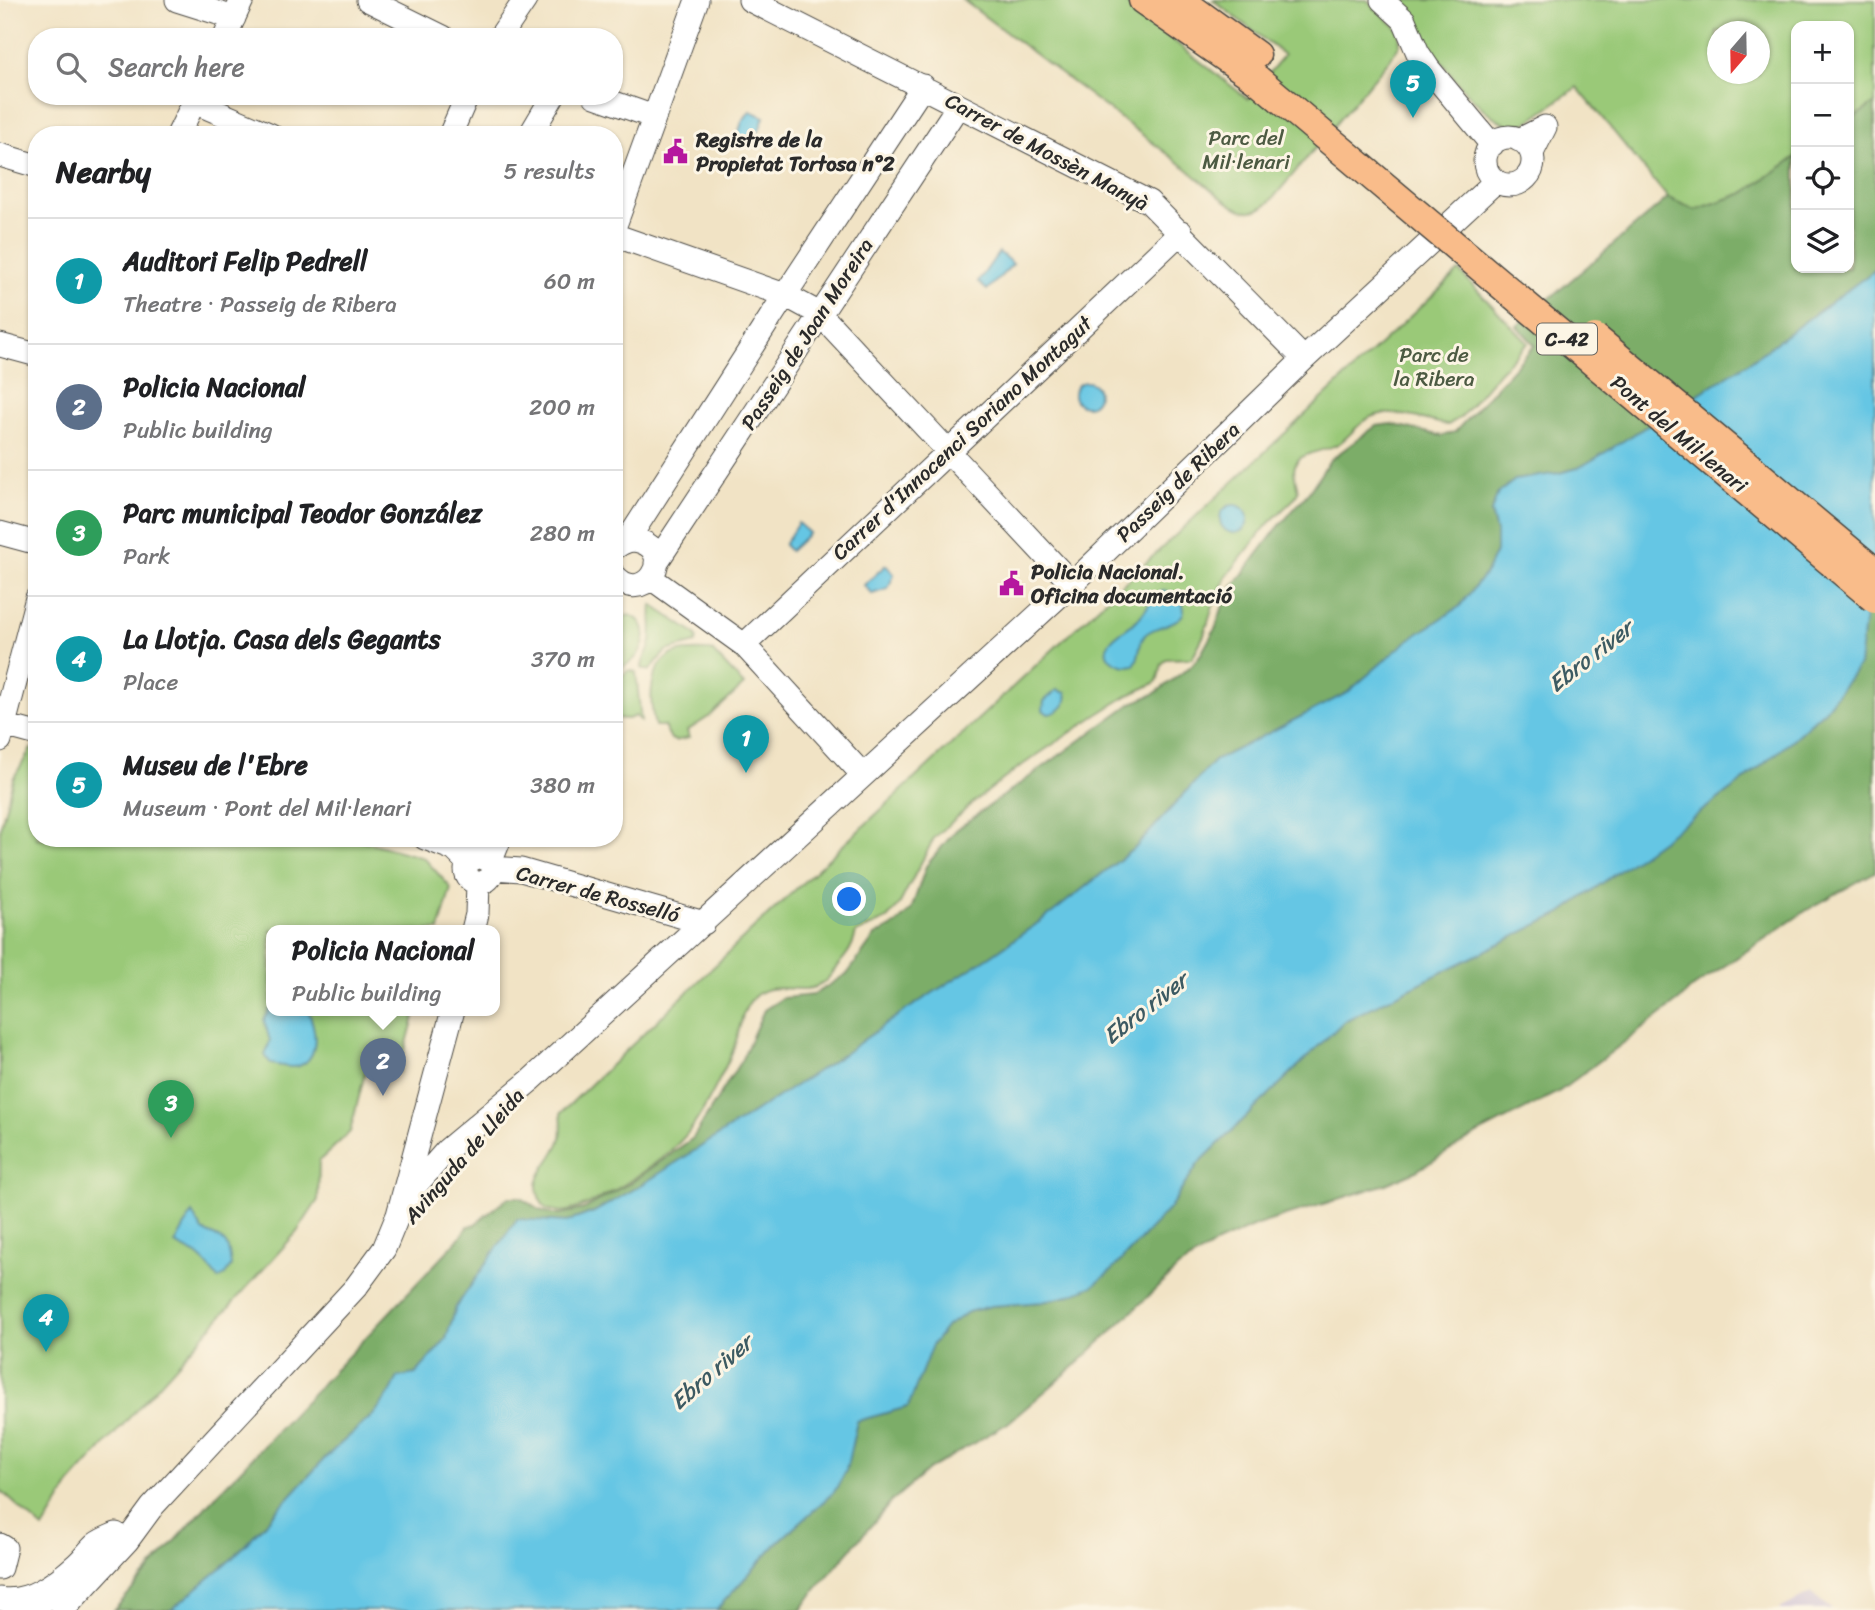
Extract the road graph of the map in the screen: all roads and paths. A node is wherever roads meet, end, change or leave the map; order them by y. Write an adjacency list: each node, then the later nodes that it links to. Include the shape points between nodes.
1 (177, 0): 9 (street)
2 (368, 0): 10 (street)
3 (525, 0): 11 (street)
4 (697, 0): 20 (street)
5 (750, 0): 13 (street, Carrer de Mossèn Manyà)
6 (1143, 0): 12 (main road, C-42)
7 (1180, 0): 12 (main road, C-42)
8 (1382, 0): 25 (street, via 1404,20 1428,68)
9 (234, 18)
10 (425, 28)
11 (506, 28)
12 (1264, 72): 43 (main road, Pont del Mil·lenari / C-42, bridge); 46 (main road, Pont del Mil·lenari / C-42, bridge)
13 (923, 86): 19 (street, Carrer de Mossèn Manyà); 32 (street, Passeig de Joan Moreira)
14 (192, 105): 21 (street)
15 (208, 105): 22 (street)
16 (463, 105): 23 (street)
17 (548, 105): 24 (street)
18 (620, 105): 20 (street)
19 (958, 106): 30 (street, Carrer de Mossèn Manyà, via 1149,201); 33 (street, Passeig de Joan Moreira)
20 (654, 117): 29 (street)
21 (182, 126)
22 (252, 126)
23 (454, 126)
24 (535, 126)
25 (1492, 145): 28 (street, via 1485,161); 28 (street, via 1502,139 1526,147 1533,168 1525,180 1514,185)
26 (0, 155): 27 (street)
27 (28, 163)
28 (1496, 181): 36 (street, Passeig de Ribera)
29 (623, 203)
30 (1181, 232): 36 (street, Carrer de Mossèn Manyà); 37 (street, Carrer d'Innocenci Soriano Montagut)
31 (623, 238): 32 (street)
32 (785, 295): 33 (street); 39 (street, Passeig de Joan Moreira)
33 (820, 314): 37 (street); 42 (street, Passeig de Joan Moreira)
34 (0, 345): 35 (street)
35 (28, 353)
36 (1304, 359): 45 (street, Passeig de Ribera)
37 (948, 450): 45 (street); 48 (street, Carrer d'Innocenci Soriano Montagut)
38 (0, 533): 40 (street)
39 (623, 539)
40 (28, 541)
41 (623, 545): 42 (street, via 639,540 647,544 653,550)
42 (654, 570): 44 (street, via 638,585); 48 (street)
43 (1875, 572)
44 (623, 583)
45 (1072, 584): 51 (street, Passeig de Ribera)
46 (1875, 599)
47 (28, 632): 49 (street)
48 (744, 645): 51 (street)
49 (2, 730): 50 (street)
50 (28, 733)
51 (863, 775): 55 (street, Passeig de Ribera)
52 (449, 847): 54 (street, Carrer de Rosselló)
53 (496, 847): 54 (street)
54 (481, 869): 55 (street, Carrer de Rosselló, via 521,870); 56 (street)
55 (704, 923): 58 (street, Passeig de Ribera)
56 (474, 925)
57 (451, 1016): 59 (street)
58 (531, 1080): 60 (street, Avinguda de Lleida); 62 (street, Avinguda de Lleida, via 439,1181)
59 (421, 1130): 60 (street, Avinguda de Lleida, via 429,1139); 61 (street)
60 (450, 1147): 61 (street, Avinguda de Lleida, via 416,1185)
61 (398, 1215): 62 (street)
62 (384, 1250): 63 (street, via 356,1287)
63 (152, 1507): 64 (street); 69 (street, via 128,1541)
64 (116, 1534): 67 (street, via 97,1543 52,1584 25,1598); 68 (street, via 80,1575)
65 (0, 1545): 66 (street, via 5,1548)
66 (0, 1568)
67 (0, 1599)
68 (26, 1610)
69 (62, 1610)

